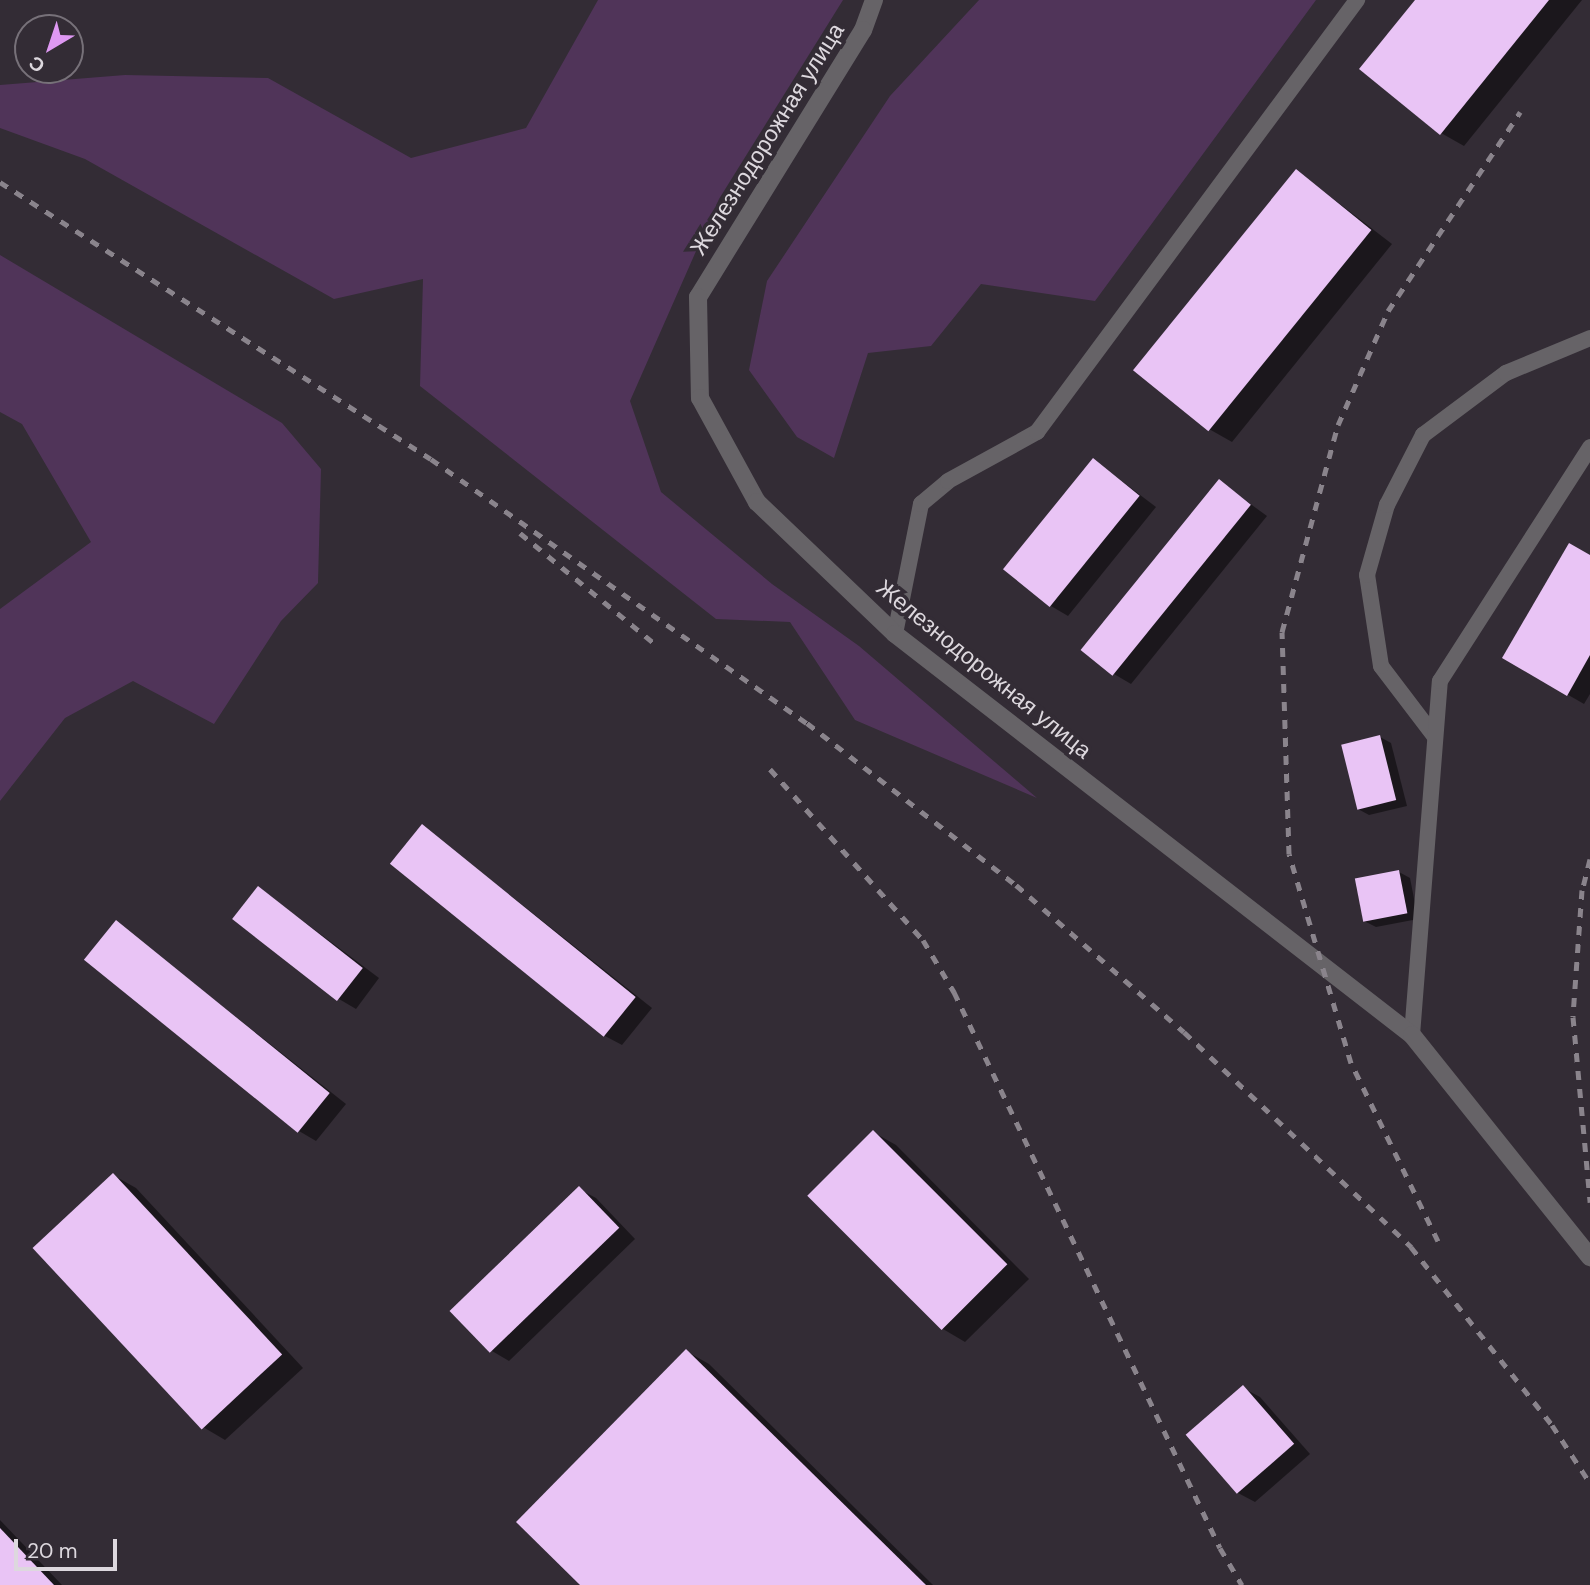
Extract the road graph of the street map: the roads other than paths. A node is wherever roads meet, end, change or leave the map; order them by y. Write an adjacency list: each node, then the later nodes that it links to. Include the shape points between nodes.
1 (874, 0): 5 (street, Железнодорожная улица, via 863,30 698,297 700,398 757,502)
2 (1357, 0): 5 (lane, via 1037,432 948,481 921,504)
3 (1590, 338): 6 (lane, via 1506,373 1423,435 1387,505 1367,575 1381,666)
4 (1590, 447): 6 (lane, via 1440,681)
5 (895, 634): 7 (street, Железнодорожная улица)
6 (1434, 737): 7 (lane)
7 (1412, 1035): 8 (street, Железнодорожная улица)
8 (1590, 1257)

